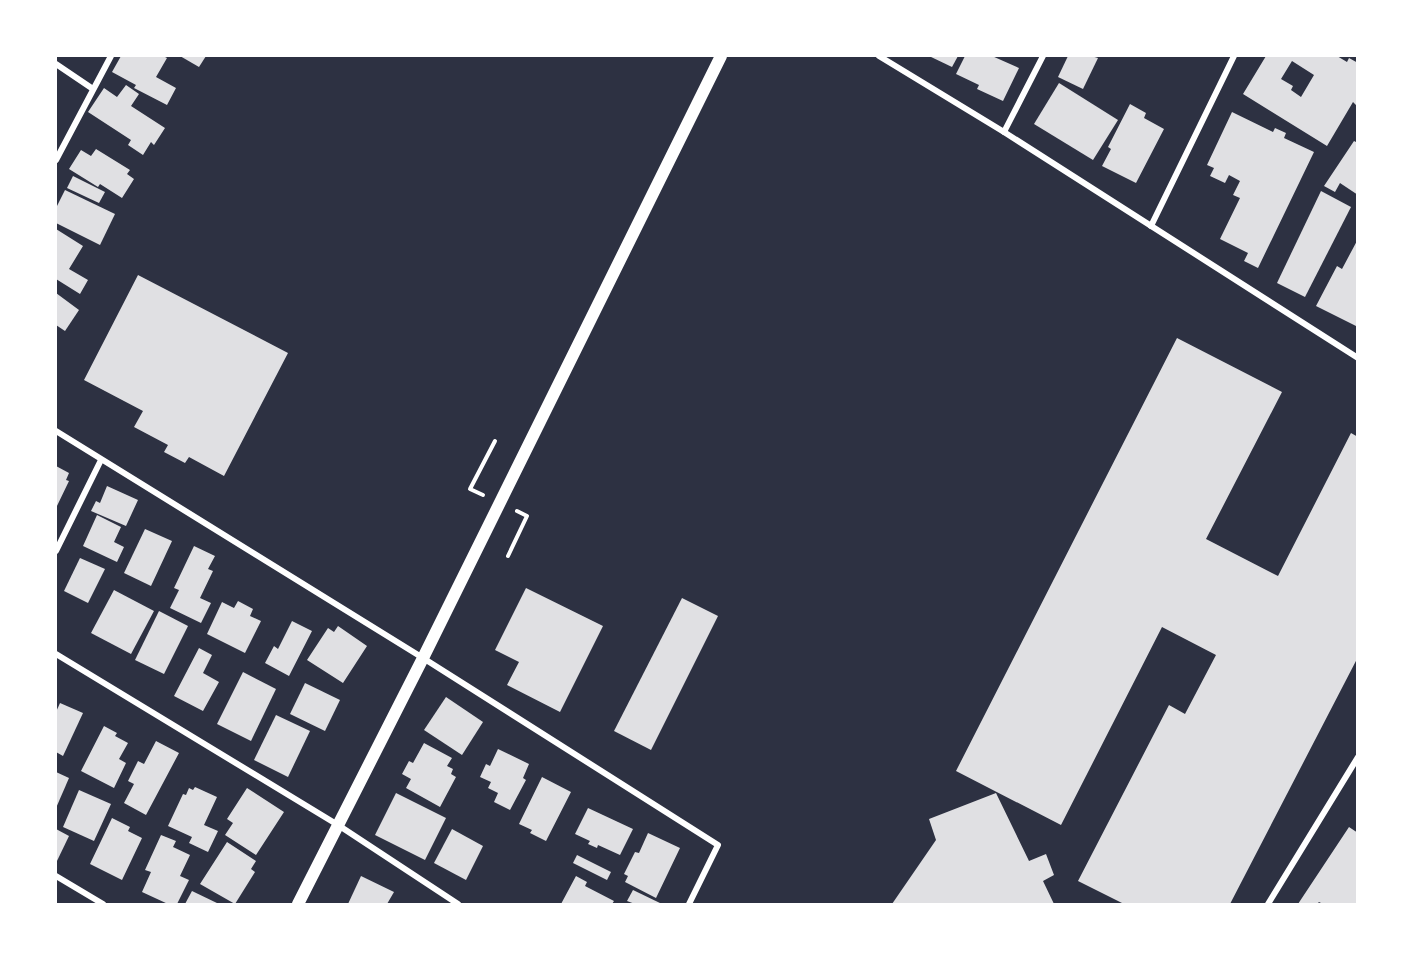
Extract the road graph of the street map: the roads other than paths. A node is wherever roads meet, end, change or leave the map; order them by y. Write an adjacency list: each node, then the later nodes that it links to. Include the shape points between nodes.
1 (111, 56): 7 (street)
2 (721, 56): 16 (main road)
3 (879, 56): 8 (street)
4 (1043, 56): 8 (street)
5 (1234, 56): 10 (street)
6 (56, 64): 7 (street)
7 (93, 89): 9 (street)
8 (1004, 132): 10 (street)
9 (56, 160)
10 (1151, 226): 11 (street)
11 (1358, 358)
12 (56, 431): 13 (street)
13 (101, 460): 14 (street); 16 (street)
14 (56, 551)
15 (56, 654): 18 (street)
16 (423, 658): 18 (main road); 23 (street, via 718,845)
17 (1358, 757): 24 (street)
18 (338, 825): 21 (main road); 22 (street)
19 (56, 876): 20 (street)
20 (103, 904)
21 (298, 904)
22 (458, 904)
23 (688, 904)
24 (1268, 904)

